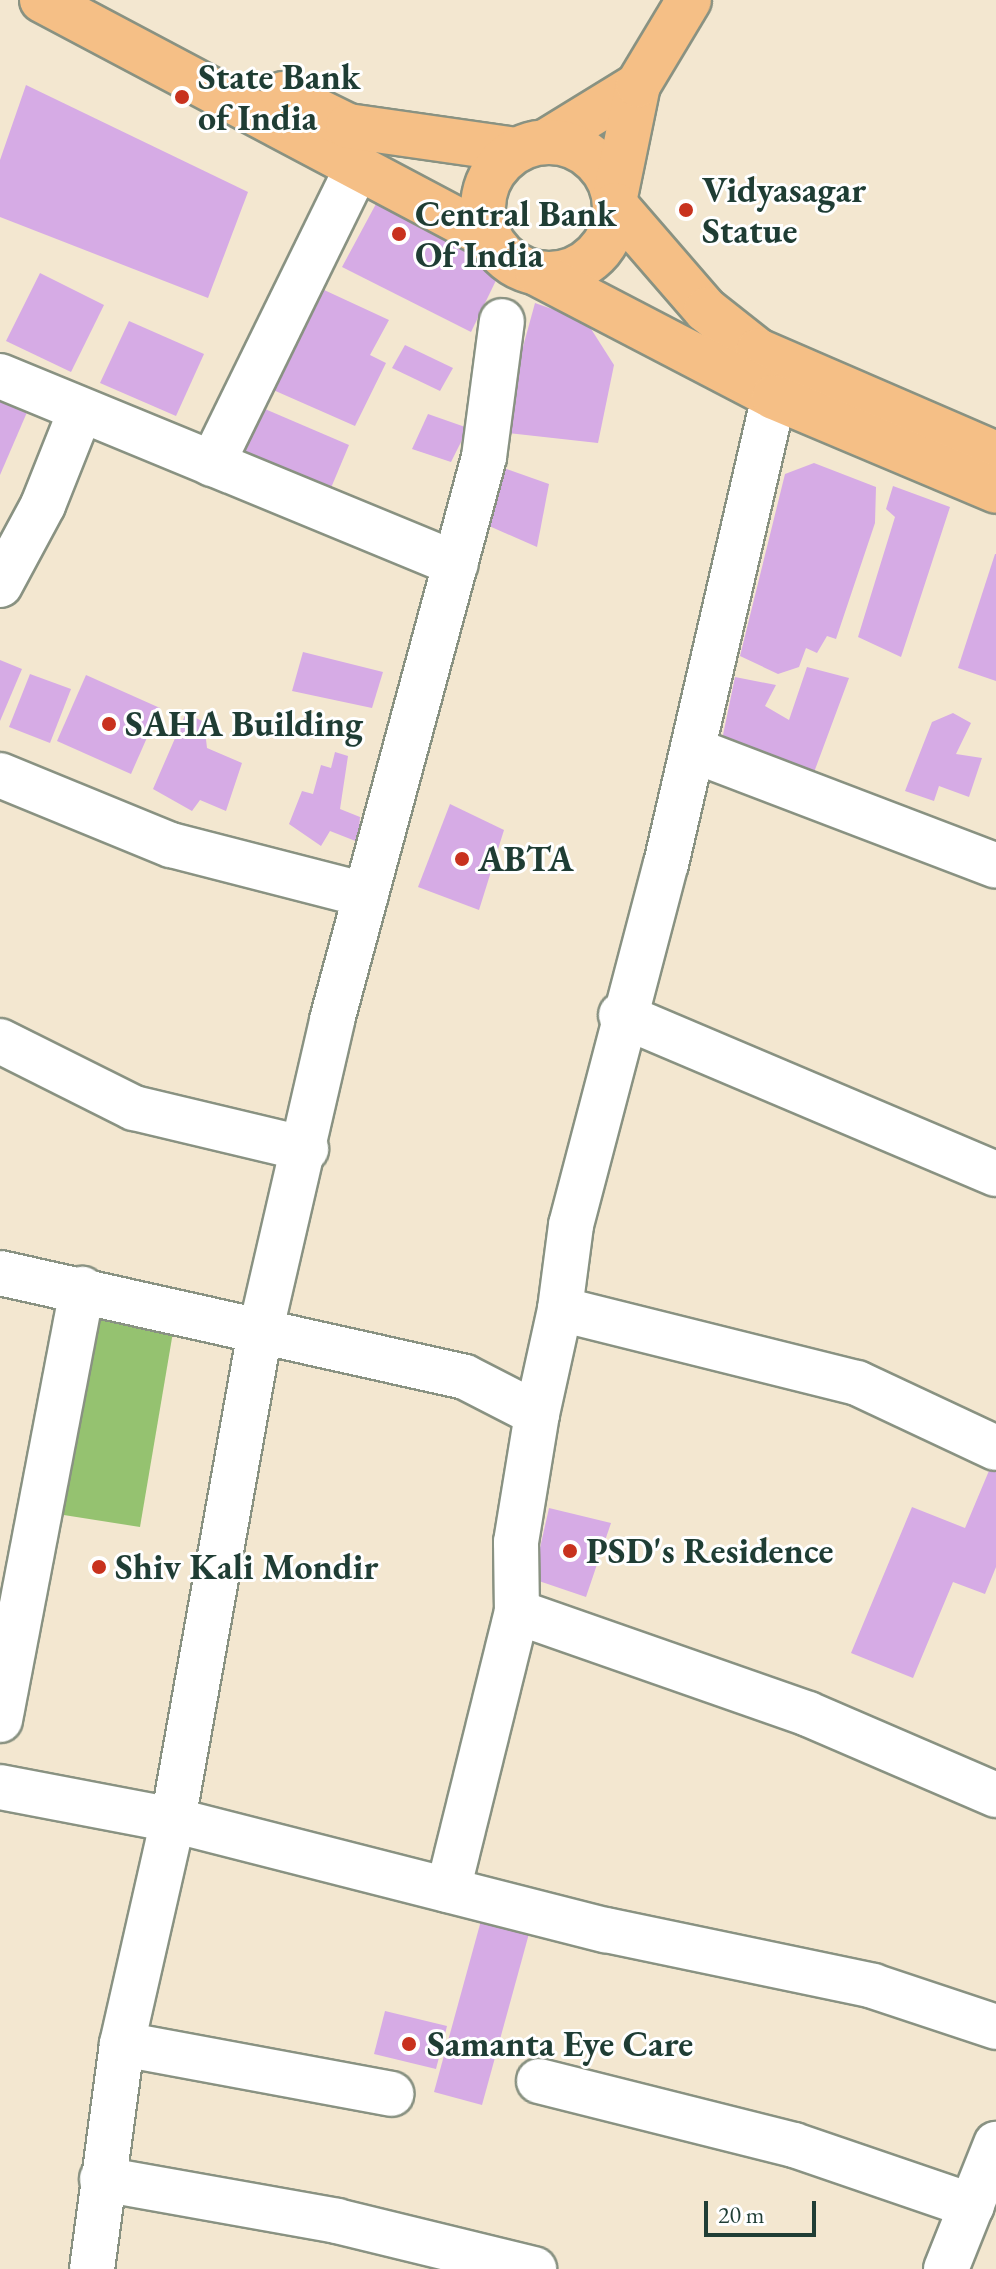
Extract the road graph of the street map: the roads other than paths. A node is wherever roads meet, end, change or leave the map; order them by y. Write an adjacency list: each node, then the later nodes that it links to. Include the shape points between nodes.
1 (42, 0): 6 (main road)
2 (108, 0): 5 (main road, via 348,126)
3 (689, 0): 4 (main road)
4 (638, 85): 5 (main road); 7 (main road)
5 (532, 146): 7 (main road, via 578,148 603,168); 8 (main road, via 485,188)
6 (358, 166): 8 (main road); 15 (street)
7 (615, 201): 9 (main road, via 613,228 596,255 570,271); 14 (main road, via 706,310 758,351)
8 (489, 237): 9 (main road, via 509,261)
9 (538, 274): 12 (main road)
10 (502, 321): 17 (street, via 497,395)
11 (0, 376): 13 (street)
12 (774, 397): 16 (main road); 19 (street)
13 (80, 412): 15 (street); 18 (street, via 43,505)
14 (996, 454)
15 (212, 464): 17 (street)
16 (996, 491)
17 (456, 564): 22 (street)
18 (0, 585)
19 (693, 750): 21 (street); 23 (street)
20 (0, 775): 22 (street, via 171,845)
21 (996, 866)
22 (366, 895): 25 (street)
23 (621, 1015): 26 (street); 29 (street, via 571,1225)
24 (0, 1041): 25 (street, via 134,1108)
25 (306, 1149): 30 (street)
26 (996, 1174)
27 (0, 1275): 28 (street)
28 (82, 1289): 30 (street); 34 (street)
29 (560, 1309): 31 (street); 32 (street, via 857,1383)
30 (260, 1333): 31 (street, via 465,1377); 37 (street)
31 (537, 1414): 33 (street, via 516,1542)
32 (996, 1448)
33 (517, 1612): 36 (street, via 808,1714); 38 (street)
34 (0, 1720)
35 (0, 1787): 37 (street)
36 (996, 1795)
37 (173, 1820): 38 (street); 40 (street)
38 (448, 1890): 39 (street, via 873,1986)
39 (996, 2027)
40 (122, 2044): 42 (street); 44 (street)
41 (539, 2081): 45 (street, via 794,2145)
42 (391, 2094)
43 (996, 2144): 45 (street)
44 (102, 2179): 46 (street); 47 (street, via 337,2221)
45 (972, 2206): 48 (street)
46 (92, 2269)
47 (534, 2269)
48 (946, 2269)

